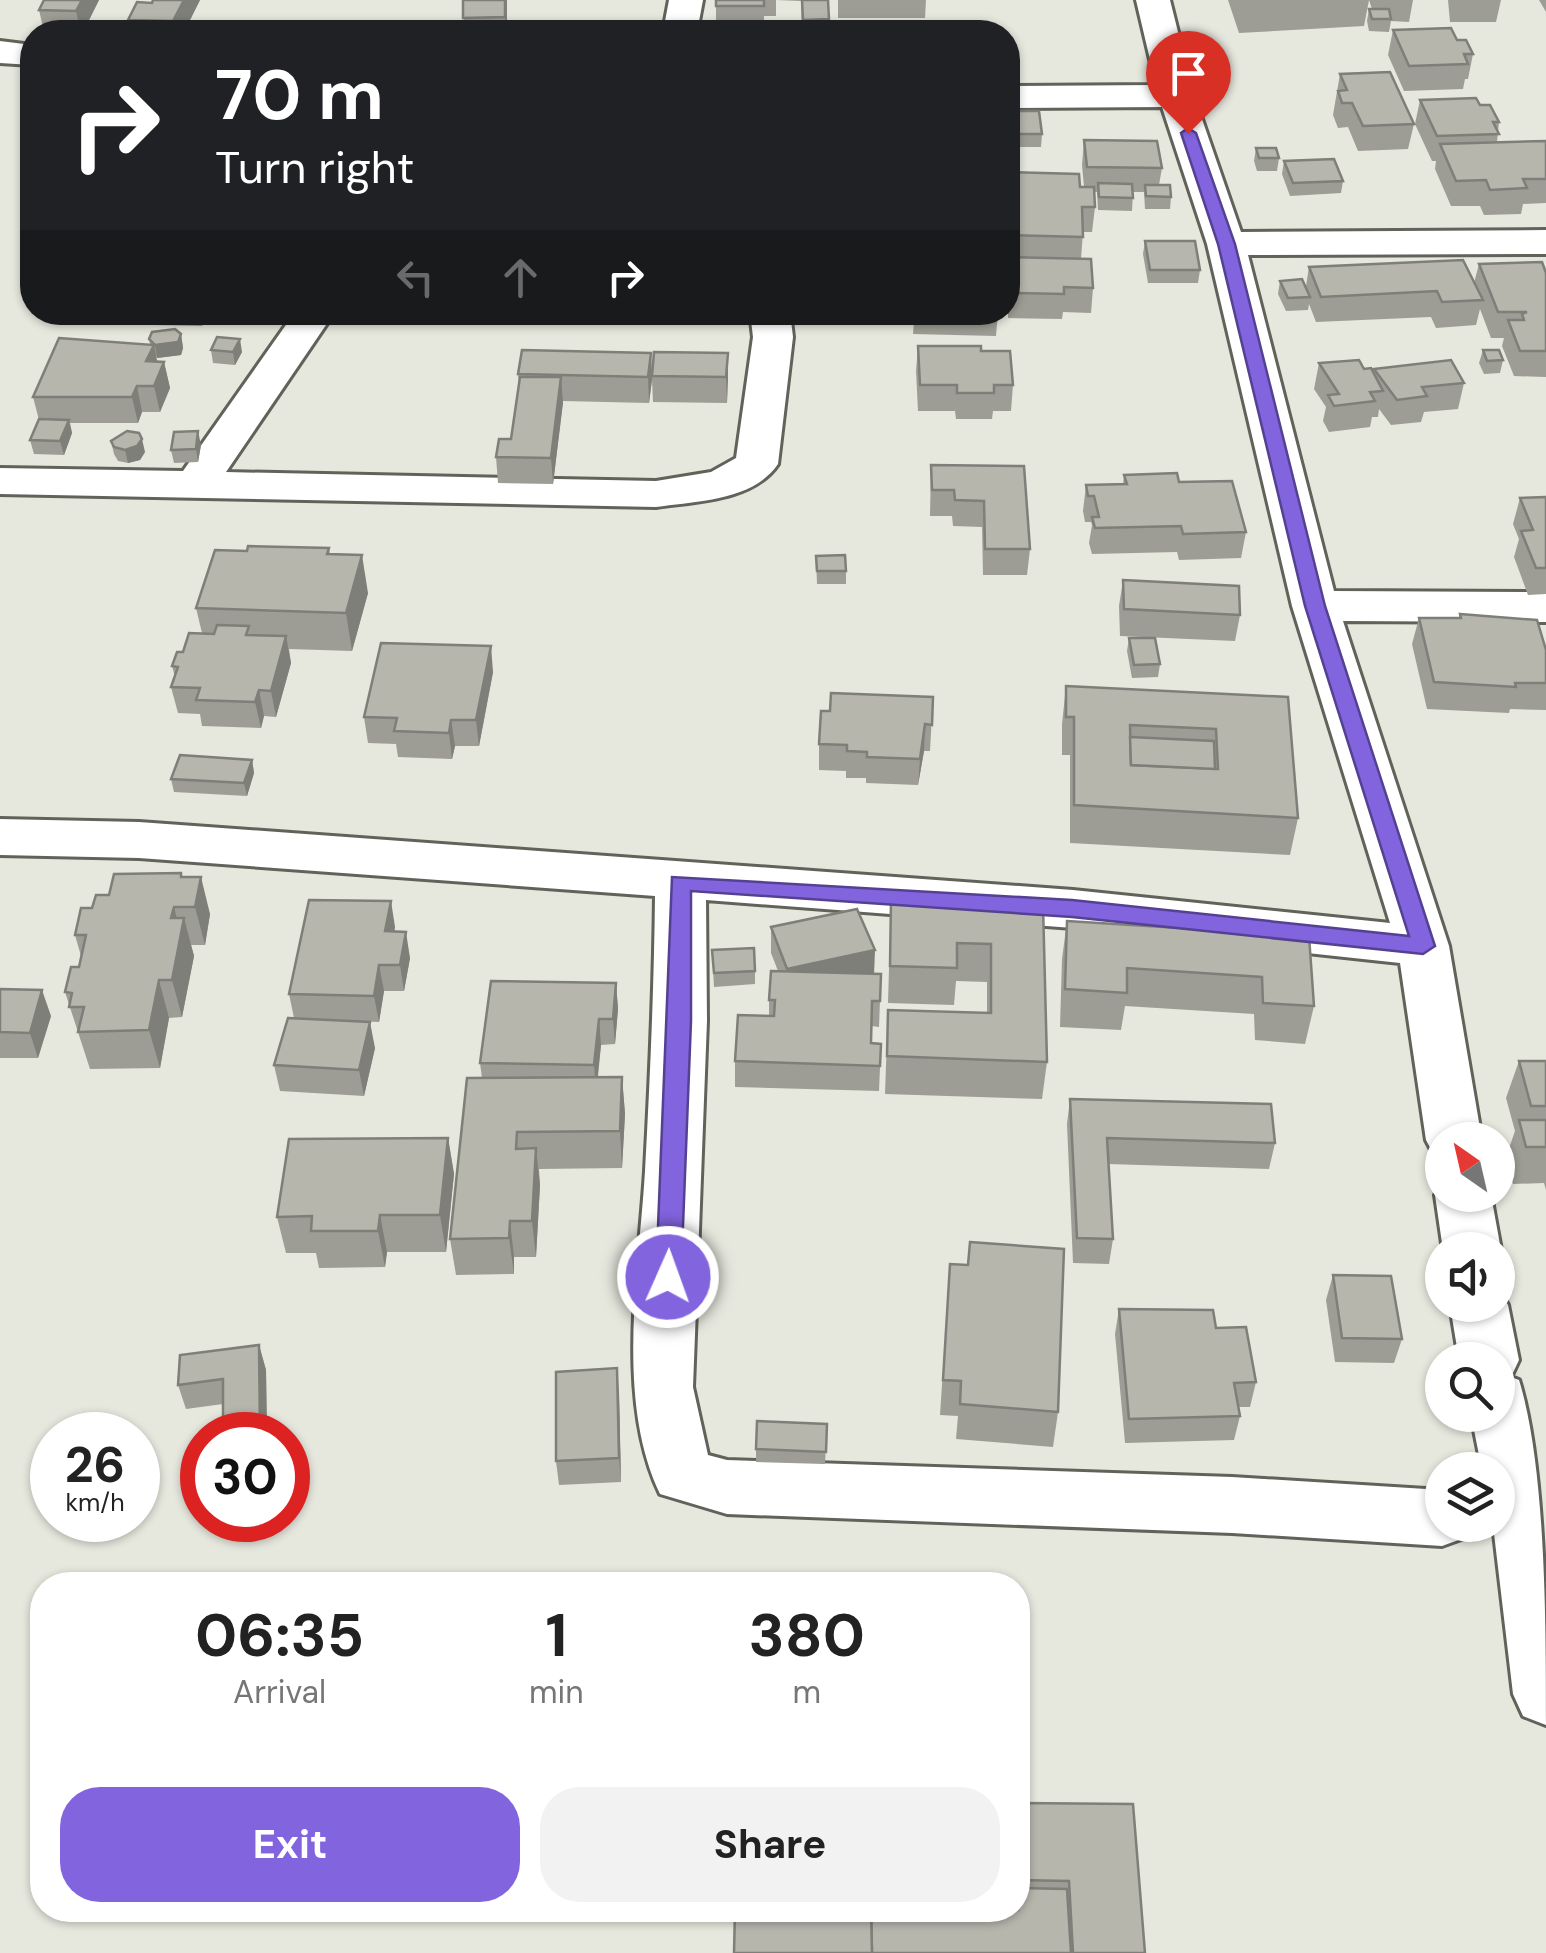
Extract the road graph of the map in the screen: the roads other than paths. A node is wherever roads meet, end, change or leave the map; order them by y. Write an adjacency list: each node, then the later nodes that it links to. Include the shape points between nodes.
1 (1153, 0): 2 (street)
2 (1176, 96): 3 (street); 5 (street)
3 (1020, 97)
4 (1546, 242): 5 (street)
5 (1226, 244): 10 (street)
6 (306, 325): 9 (street)
7 (772, 325): 9 (street, via 757,464 722,484 656,494)
8 (0, 480): 9 (street)
9 (195, 486)
10 (1315, 606): 11 (street); 14 (street)
11 (1546, 607)
12 (0, 838): 13 (street, via 140,840)
13 (680, 882): 14 (street, via 1072,908); 17 (street, via 663,1387 682,1475 727,1486)
14 (1423, 946): 15 (street)
15 (1451, 1122)
16 (1505, 1432): 18 (street)
17 (1425, 1517)
18 (1522, 1523): 19 (street)
19 (1546, 1694)

